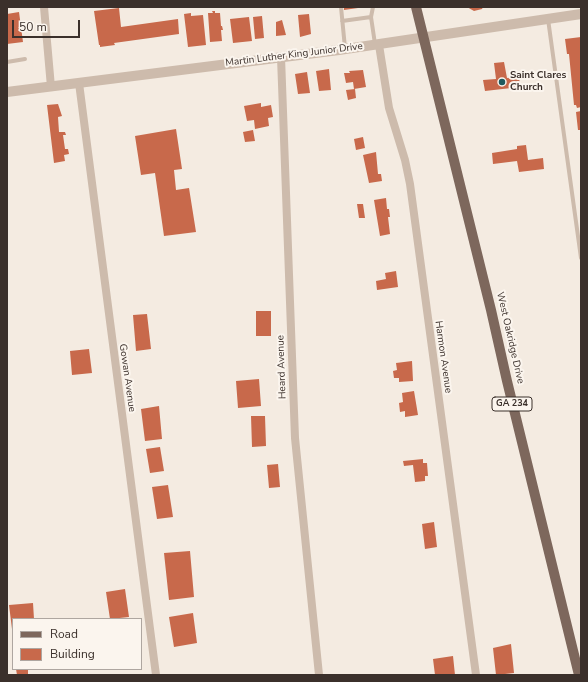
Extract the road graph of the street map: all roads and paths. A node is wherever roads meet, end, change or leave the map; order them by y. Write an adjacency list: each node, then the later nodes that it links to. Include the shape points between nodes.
1 (44, 7): 16 (street)
2 (341, 7): 8 (lane)
3 (372, 7): 6 (lane)
4 (416, 7): 9 (main road, West Oakridge Drive / GA 234)
5 (581, 14): 7 (street, Martin Luther King Junior Drive)
6 (371, 17): 8 (lane); 10 (lane)
7 (548, 19): 9 (street, Martin Luther King Junior Drive); 18 (lane)
8 (342, 21): 11 (lane)
9 (423, 37): 10 (street, Martin Luther King Junior Drive); 22 (main road, West Oakridge Drive / GA 234)
10 (377, 45): 11 (street, Martin Luther King Junior Drive); 21 (street, Harmon Avenue, via 388,108 410,184)
11 (345, 49): 12 (street, Martin Luther King Junior Drive)
12 (281, 57): 15 (street, Martin Luther King Junior Drive); 20 (street, Heard Avenue, via 295,438)
13 (26, 59): 14 (lane)
14 (7, 62)
15 (79, 83): 16 (street, Martin Luther King Junior Drive); 19 (street, Gowan Avenue)
16 (51, 87): 17 (street, Martin Luther King Junior Drive)
17 (7, 92)
18 (581, 258)
19 (156, 675)
20 (319, 675)
21 (476, 675)
22 (579, 675)

